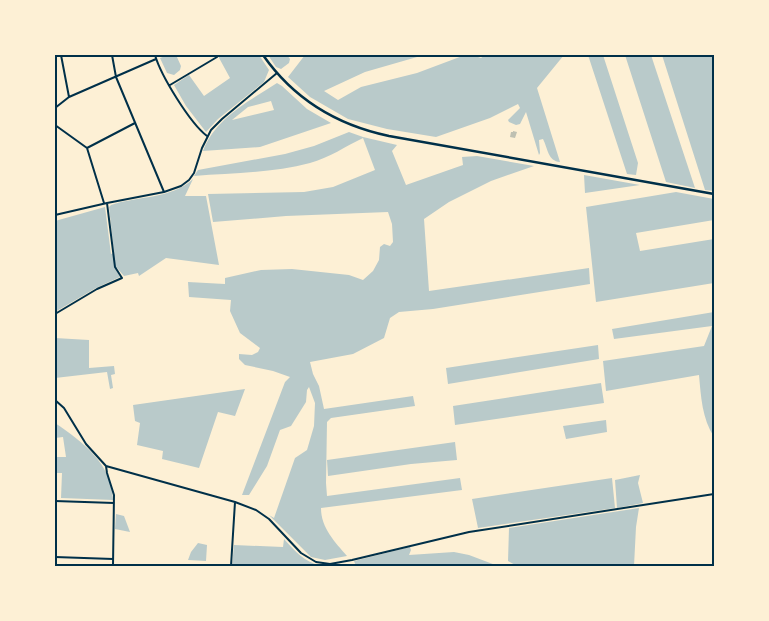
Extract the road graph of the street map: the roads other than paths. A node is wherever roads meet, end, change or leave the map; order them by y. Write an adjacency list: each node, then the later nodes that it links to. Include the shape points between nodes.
1 (61, 55): 10 (street)
2 (112, 55): 8 (street)
3 (155, 55): 6 (street)
4 (263, 55): 7 (street)
5 (217, 57): 9 (street)
6 (156, 59): 8 (street); 9 (street)
7 (277, 73): 14 (street, via 222,119); 17 (street, via 311,104 357,128)
8 (116, 77): 10 (street); 12 (street)
9 (170, 85): 14 (street, via 192,119)
10 (69, 97): 11 (street)
11 (55, 108)
12 (135, 123): 15 (street); 16 (street)
13 (55, 125): 15 (street)
14 (208, 136): 16 (street, via 192,176 181,186)
15 (87, 148): 18 (street)
16 (164, 192): 18 (street)
17 (714, 194)
18 (106, 203): 19 (street); 20 (street, via 115,267 122,278)
19 (55, 215)
20 (55, 314)
21 (55, 400): 22 (street)
22 (106, 466): 25 (street); 26 (street)
23 (714, 494): 25 (street, via 469,532 335,563 311,560 262,514)
24 (55, 501): 26 (street)
25 (235, 502): 30 (street)
26 (114, 503): 28 (street)
27 (55, 557): 28 (street)
28 (113, 559): 29 (street)
29 (113, 566)
30 (231, 566)

